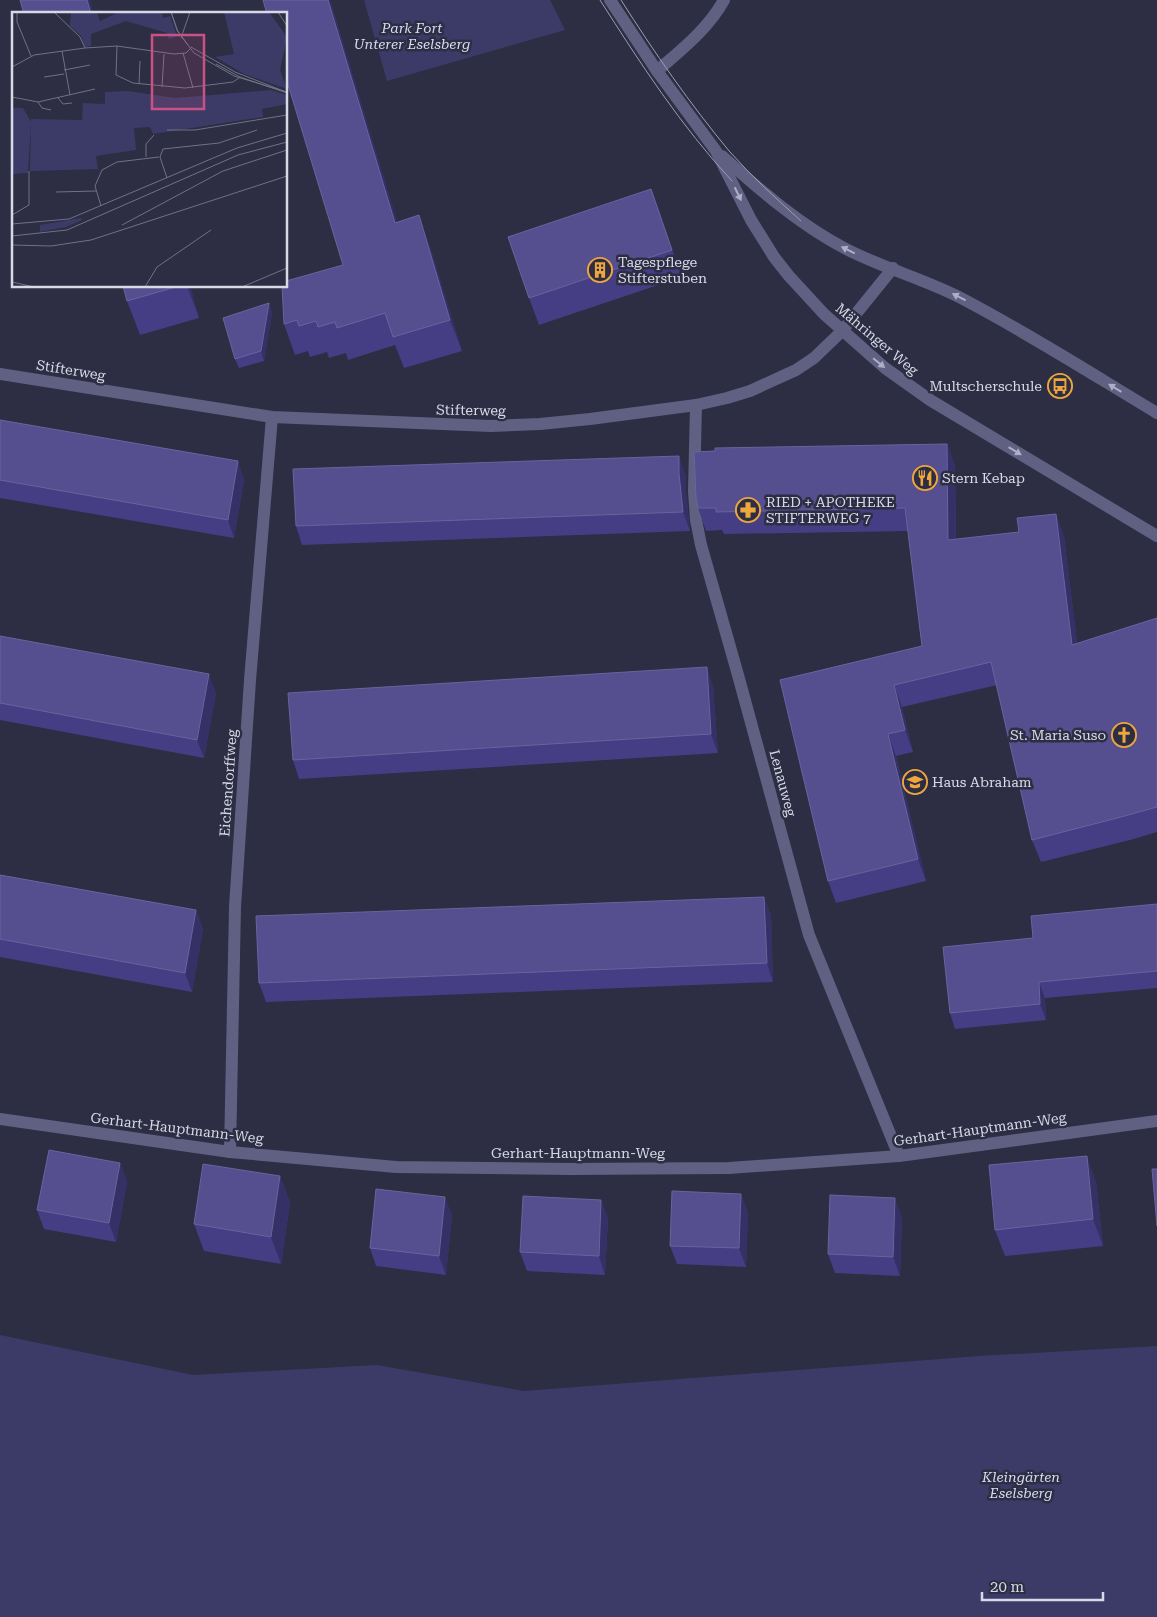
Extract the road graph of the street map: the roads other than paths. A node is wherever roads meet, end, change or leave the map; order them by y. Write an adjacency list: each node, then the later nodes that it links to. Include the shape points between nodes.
1 (610, 0): 3 (street, Mähringer Weg)
2 (724, 0): 3 (street, via 700,33)
3 (657, 71): 4 (street, Mähringer Weg)
4 (716, 151): 5 (street, Mähringer Weg, one-way to 4, via 824,237 760,190); 6 (street, Mähringer Weg, one-way to 6, via 774,257)
5 (893, 268): 6 (street, Stifterweg); 9 (street, Mähringer Weg, one-way to 5, via 967,301)
6 (842, 332): 8 (street, Stifterweg, via 796,370 750,391); 11 (street, Mähringer Weg, one-way to 11, via 930,400)
7 (0, 374): 10 (street, Stifterweg)
8 (696, 405): 10 (street, Stifterweg, via 590,420 491,426); 15 (street, Lenauweg, via 694,491 701,544 809,935)
9 (1157, 413)
10 (272, 418): 14 (street, Eichendorffweg, via 235,907)
11 (1157, 536)
12 (0, 1119): 14 (street, Gerhart-Hauptmann-Weg)
13 (1157, 1120): 15 (street, Gerhart-Hauptmann-Weg)
14 (230, 1152): 15 (street, Gerhart-Hauptmann-Weg, via 396,1167 570,1169 730,1168)
15 (899, 1156)

